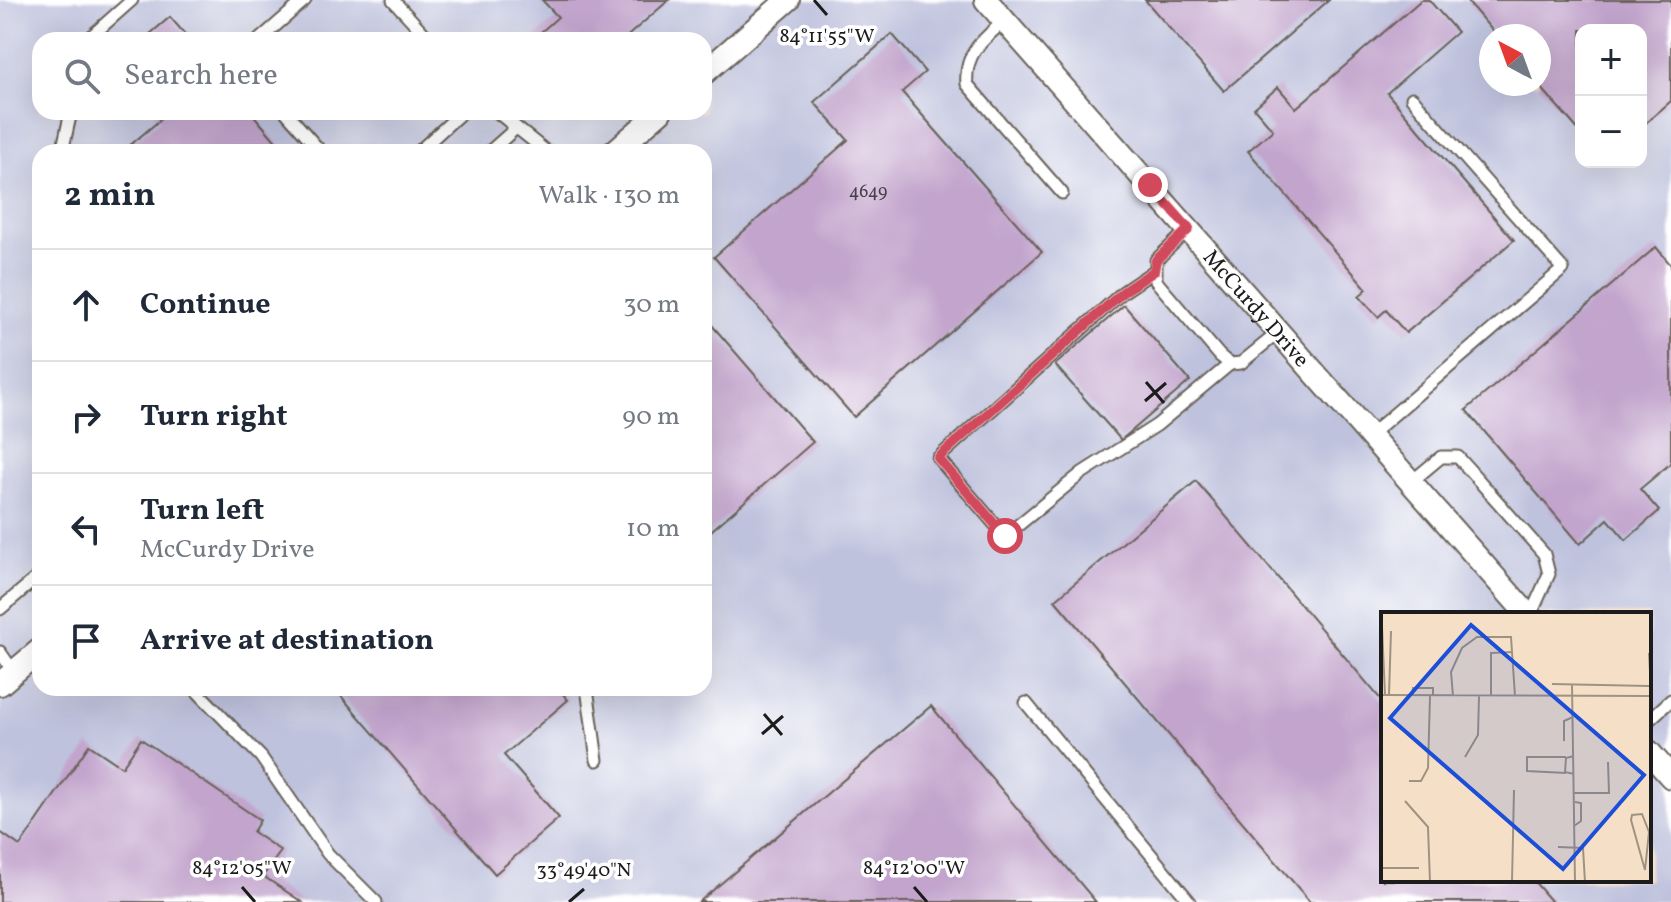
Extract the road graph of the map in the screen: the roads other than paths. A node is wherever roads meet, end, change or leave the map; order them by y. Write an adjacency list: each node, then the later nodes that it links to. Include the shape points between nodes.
1 (132, 0): 7 (lane)
2 (305, 0): 8 (lane)
3 (393, 0): 9 (lane)
4 (788, 0): 10 (street)
5 (986, 0): 6 (street, McCurdy Drive)
6 (1004, 21): 24 (lane, via 972,51 965,67 967,84); 25 (street, McCurdy Drive)
7 (96, 32)
8 (268, 32)
9 (423, 32)
10 (712, 66)
11 (1412, 98): 29 (lane, via 1563,269)
12 (69, 120): 18 (lane)
13 (293, 120): 19 (lane)
14 (453, 120): 20 (lane)
15 (506, 120): 17 (lane)
16 (651, 120): 23 (street)
17 (516, 128): 21 (lane); 22 (lane)
18 (64, 144)
19 (314, 144)
20 (427, 144)
21 (498, 144)
22 (537, 144)
23 (623, 144)
24 (1062, 193)
25 (1189, 229): 26 (lane, via 1156,260); 27 (street, McCurdy Drive)
26 (1154, 271): 28 (lane, via 1156,281); 28 (lane, via 1123,292 938,458 1005,536 1082,473 1157,425)
27 (1279, 332): 28 (lane, via 1241,363); 29 (street, McCurdy Drive)
28 (1230, 364)
29 (1370, 435): 30 (street, McCurdy Drive)
30 (1411, 482): 33 (street, McCurdy Drive); 34 (lane, via 1441,457 1458,457 1544,554 1549,574)
31 (32, 582): 32 (lane)
32 (0, 609)
33 (1527, 612)
34 (1530, 612)
35 (0, 652): 37 (lane)
36 (32, 657): 37 (street)
37 (7, 678)
38 (202, 696): 46 (lane, via 261,757 328,854)
39 (588, 696): 44 (lane)
40 (1671, 700): 42 (lane)
41 (1026, 703): 47 (lane)
42 (1651, 718)
43 (1651, 754): 45 (street)
44 (597, 760)
45 (1671, 777)
46 (376, 902)
47 (1190, 902)

